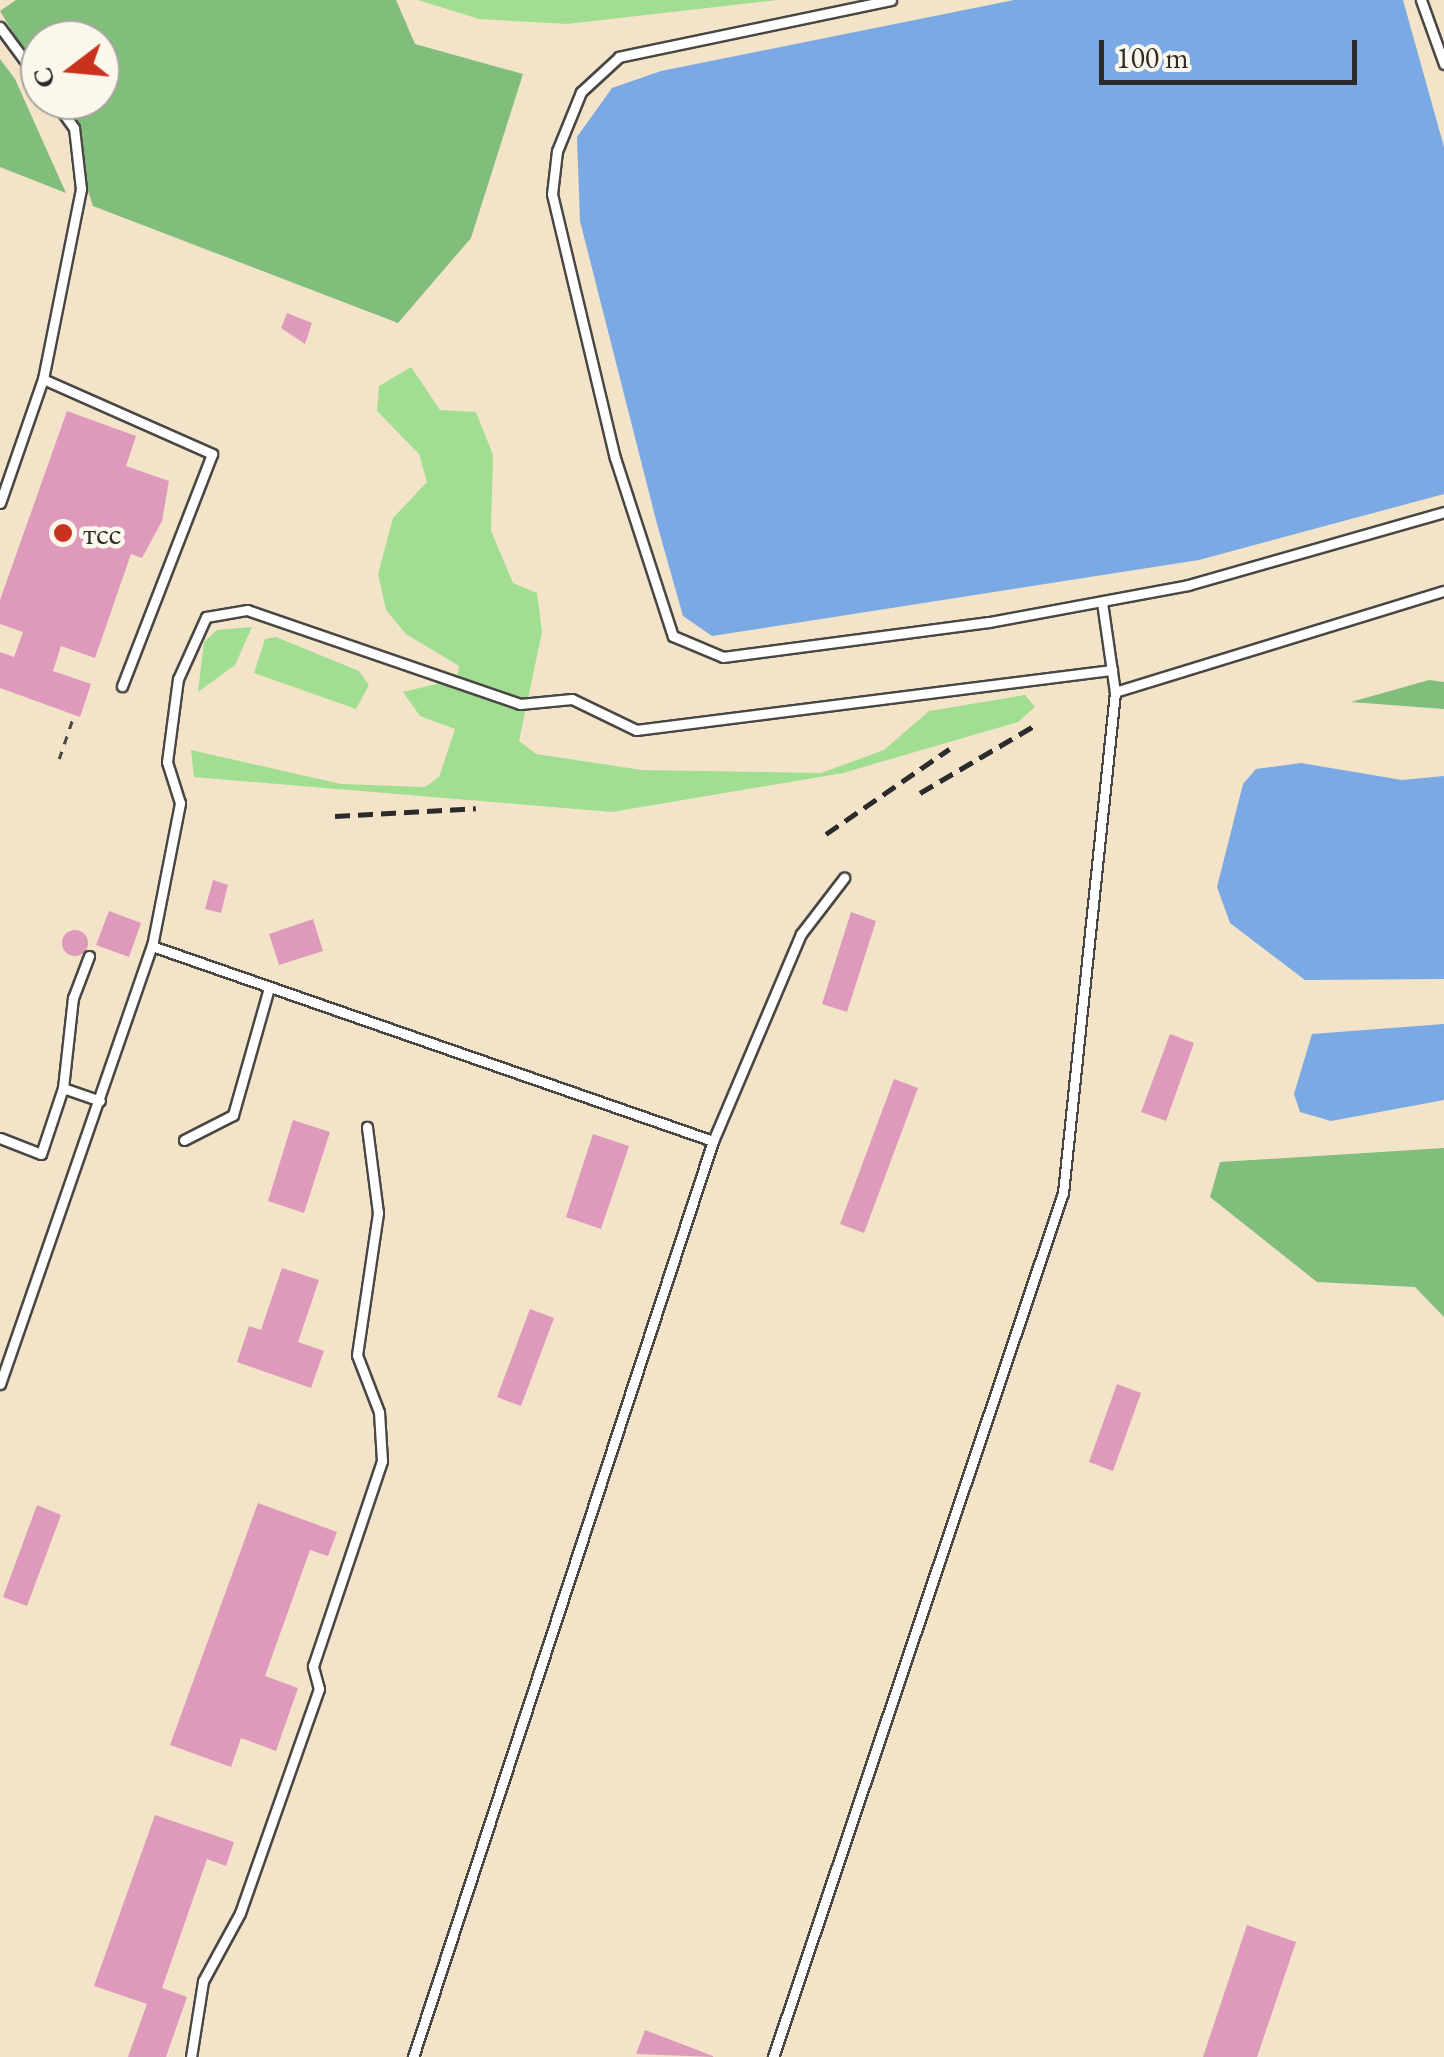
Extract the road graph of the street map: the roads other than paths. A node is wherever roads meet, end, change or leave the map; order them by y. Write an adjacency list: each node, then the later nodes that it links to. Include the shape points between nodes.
1 (892, 0): 11 (lane, via 618,57 581,92 558,150 552,194 664,620 688,648 724,657)
2 (1421, 0): 5 (lane)
3 (0, 26): 4 (lane)
4 (20, 54)
5 (1444, 64)
6 (68, 120): 7 (lane, via 82,188)
7 (43, 379): 8 (lane); 13 (lane, via 212,454)
8 (0, 503)
9 (1444, 512): 11 (lane, via 1347,546)
10 (1444, 591): 14 (lane)
11 (1102, 602): 12 (lane)
12 (1112, 670): 14 (lane); 16 (lane, via 636,730 572,699 520,704 247,610 206,617 178,679 167,762 180,802)
13 (122, 686)
14 (1115, 692): 30 (lane, via 1063,1193)
15 (844, 878): 24 (lane, via 801,934)
16 (152, 946): 18 (lane); 20 (lane)
17 (89, 956): 19 (lane, via 73,998)
18 (268, 991): 23 (lane, via 233,1116); 24 (lane)
19 (63, 1088): 20 (lane); 22 (lane, via 40,1154)
20 (100, 1102): 26 (lane)
21 (366, 1127): 28 (lane, via 378,1213 357,1355 380,1412 382,1460 313,1666 319,1690 240,1914 202,1980)
22 (0, 1138)
23 (184, 1140)
24 (713, 1141): 29 (lane)
25 (0, 1344): 26 (lane)
26 (12, 1349): 27 (lane)
27 (0, 1384)
28 (191, 2057)
29 (414, 2057)
30 (773, 2057)

